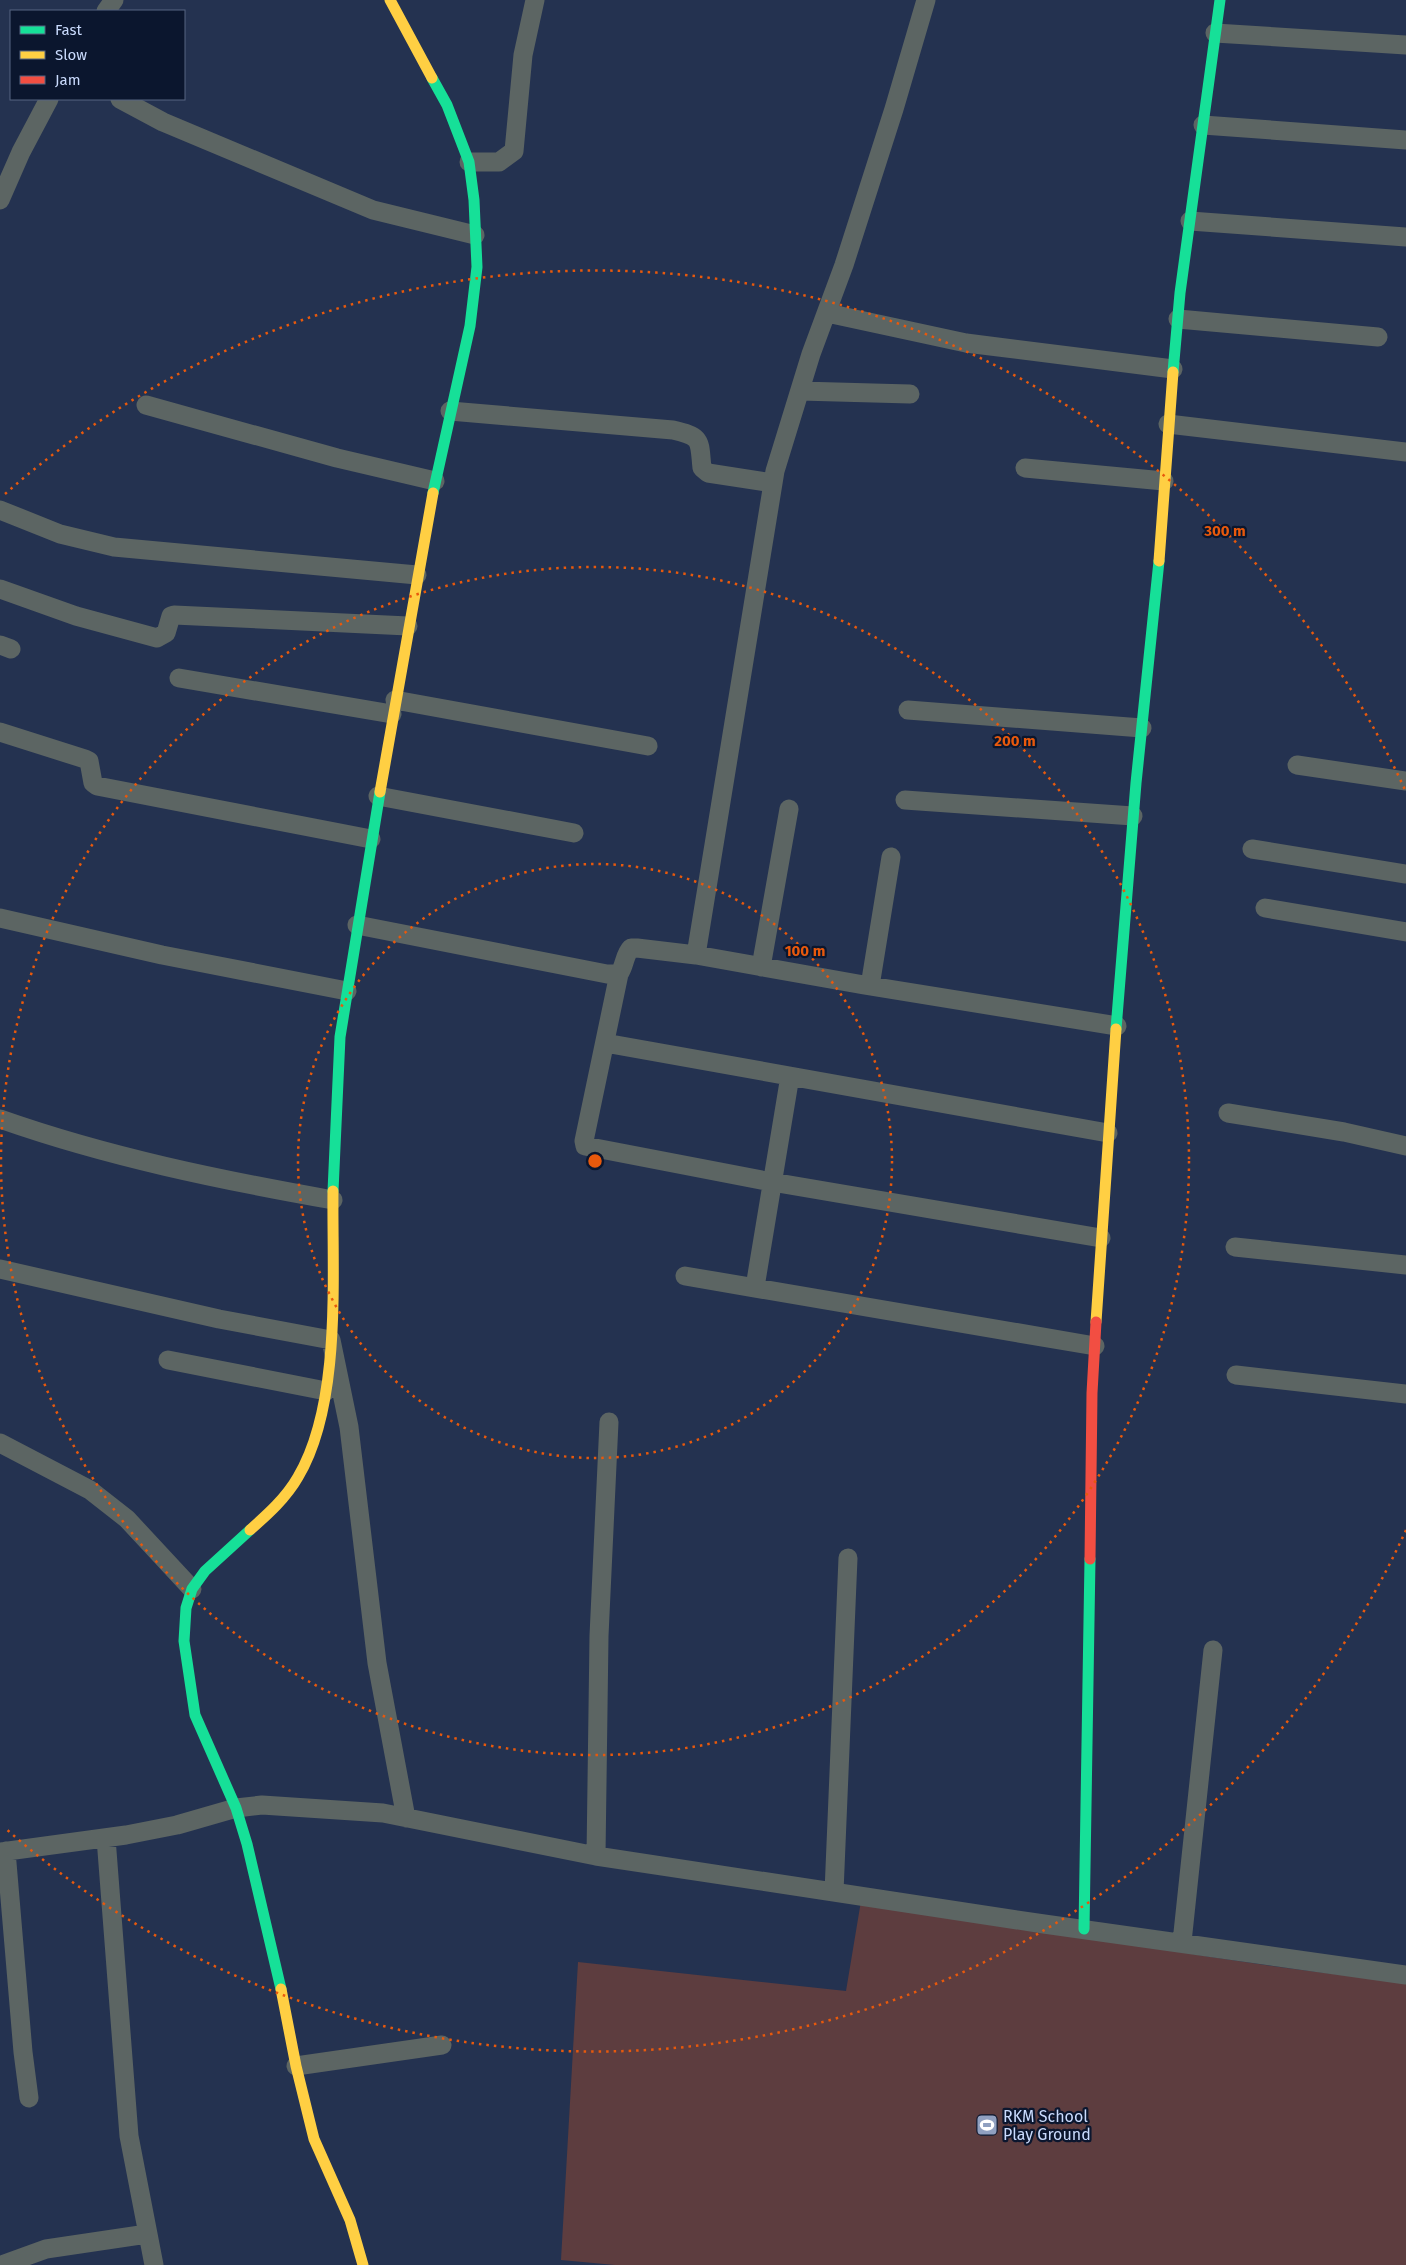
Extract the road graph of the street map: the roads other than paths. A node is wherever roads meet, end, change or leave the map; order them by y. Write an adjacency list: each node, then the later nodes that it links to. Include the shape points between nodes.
1 (390, 0): 11 (street, via 447,105)
2 (536, 0): 11 (street, via 523,55 514,151 499,162)
3 (926, 0): 16 (street)
4 (1220, 0): 5 (street)
5 (1216, 34): 6 (street); 9 (street)
6 (1406, 45)
7 (49, 100): 12 (street)
8 (122, 100): 14 (street, via 163,122 373,210)
9 (1203, 126): 10 (street); 13 (street)
10 (1406, 140)
11 (469, 162): 14 (street)
12 (0, 200)
13 (1190, 221): 15 (street); 17 (street)
14 (475, 235): 23 (street, via 477,267 470,326)
15 (1406, 237)
16 (827, 313): 19 (street, via 966,343); 20 (street)
17 (1178, 320): 18 (street); 19 (street)
18 (1378, 337)
19 (1173, 369): 24 (street)
20 (800, 391): 21 (street); 29 (street)
21 (910, 394)
22 (146, 405): 27 (street, via 337,458)
23 (450, 411): 27 (street); 29 (street, via 673,430 697,437 702,468 708,473)
24 (1168, 424): 25 (street); 28 (street)
25 (1406, 452)
26 (1024, 468): 28 (street)
27 (434, 481): 31 (street)
28 (1164, 481): 37 (street)
29 (773, 483): 55 (street)
30 (0, 510): 31 (street, via 60,534 114,547)
31 (417, 575): 33 (street)
32 (0, 589): 33 (street, via 76,616 157,638 166,633 174,615)
33 (408, 626): 35 (street)
34 (180, 678): 35 (street)
35 (394, 707): 39 (street); 42 (street)
36 (908, 710): 37 (street)
37 (1142, 728): 45 (street)
38 (0, 732): 47 (street, via 89,761 93,783 97,786)
39 (648, 746)
40 (1297, 765): 41 (street)
41 (1406, 781)
42 (378, 796): 46 (street); 47 (street)
43 (905, 800): 45 (street)
44 (789, 809): 56 (street)
45 (1133, 816): 60 (street)
46 (574, 834)
47 (371, 839): 53 (street)
48 (1252, 849): 50 (street)
49 (891, 857): 58 (street)
50 (1406, 874)
51 (1265, 908): 54 (street)
52 (0, 918): 59 (street, via 134,949)
53 (357, 925): 57 (street); 59 (street)
54 (1406, 932)
55 (696, 955): 56 (street); 57 (street, via 631,948)
56 (762, 967): 58 (street)
57 (619, 974): 61 (street)
58 (870, 986): 60 (street)
59 (347, 991): 68 (street, via 336,1087)
60 (1117, 1026): 65 (street)
61 (605, 1043): 62 (street); 67 (street, via 585,1146)
62 (790, 1076): 65 (street); 67 (street)
63 (1228, 1113): 66 (street)
64 (0, 1119): 68 (street, via 129,1158)
65 (1108, 1133): 69 (street)
66 (1406, 1146)
67 (772, 1182): 69 (street); 74 (street)
68 (332, 1200): 75 (street)
69 (1101, 1238): 76 (street)
70 (1235, 1247): 71 (street)
71 (1406, 1265)
72 (0, 1269): 75 (street)
73 (685, 1276): 74 (street)
74 (755, 1287): 76 (street)
75 (331, 1340): 79 (street); 87 (street, via 349,1427 377,1663)
76 (1095, 1346): 92 (street)
77 (168, 1360): 79 (street)
78 (1236, 1375): 80 (street)
79 (326, 1391): 84 (street, via 311,1450 300,1476 282,1500 205,1571)
80 (1406, 1394)
81 (608, 1422): 90 (street, via 599,1636)
82 (0, 1443): 84 (street, via 90,1490 127,1519)
83 (848, 1558): 91 (street)
84 (192, 1589): 86 (street, via 186,1608 184,1641 195,1715)
85 (1213, 1650): 93 (street)
86 (236, 1808): 87 (street, via 296,1806); 88 (street, via 176,1825); 96 (street, via 274,1954)
87 (406, 1818): 90 (street)
88 (106, 1838): 89 (street); 98 (street, via 129,2136)
89 (3, 1852): 97 (street)
90 (596, 1856): 91 (street)
91 (834, 1892): 92 (street)
92 (1084, 1929): 93 (street)
93 (1182, 1942): 94 (street)
94 (1406, 1975)
95 (442, 2045): 96 (street)
96 (296, 2066): 101 (street, via 314,2139 350,2220)
97 (29, 2098)
98 (147, 2234): 99 (street, via 46,2249); 100 (street)
99 (13, 2263)
100 (154, 2265)
101 (363, 2265)

